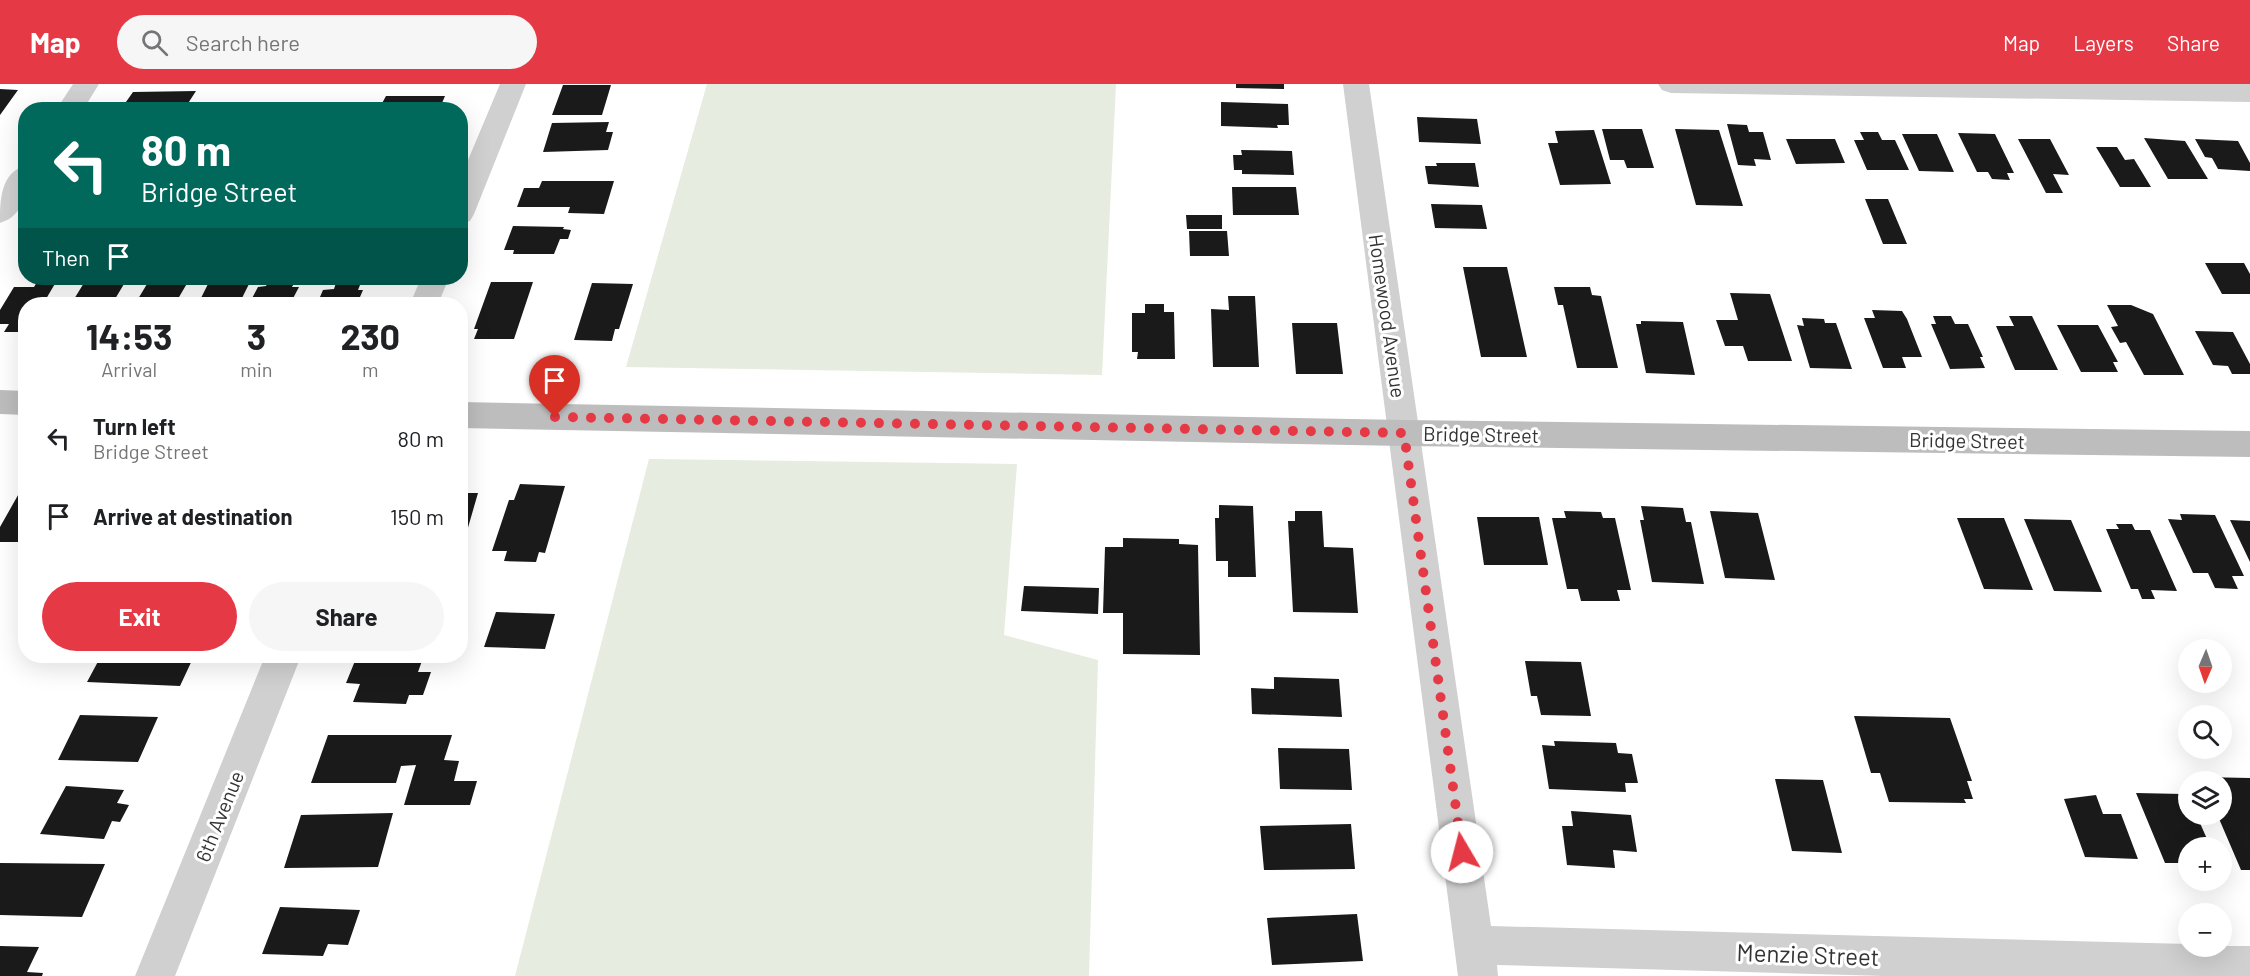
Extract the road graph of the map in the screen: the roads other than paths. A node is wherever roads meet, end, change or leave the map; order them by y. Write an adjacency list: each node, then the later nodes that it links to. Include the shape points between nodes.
1 (86, 84): 6 (street)
2 (513, 84): 8 (street)
3 (1356, 84): 13 (street, Homewood Avenue)
4 (1671, 84): 5 (street)
5 (2250, 93)
6 (74, 102)
7 (18, 187): 9 (street)
8 (468, 194)
9 (0, 213)
10 (0, 402): 11 (main road)
11 (18, 403)
12 (468, 415): 13 (main road, Bridge Street)
13 (1404, 433): 14 (main road, Bridge Street); 16 (street, Homewood Avenue)
14 (2250, 444)
15 (280, 663): 18 (street, 6th Avenue)
16 (1476, 960): 17 (street, Menzie Street)
17 (2250, 966)
18 (155, 976)

